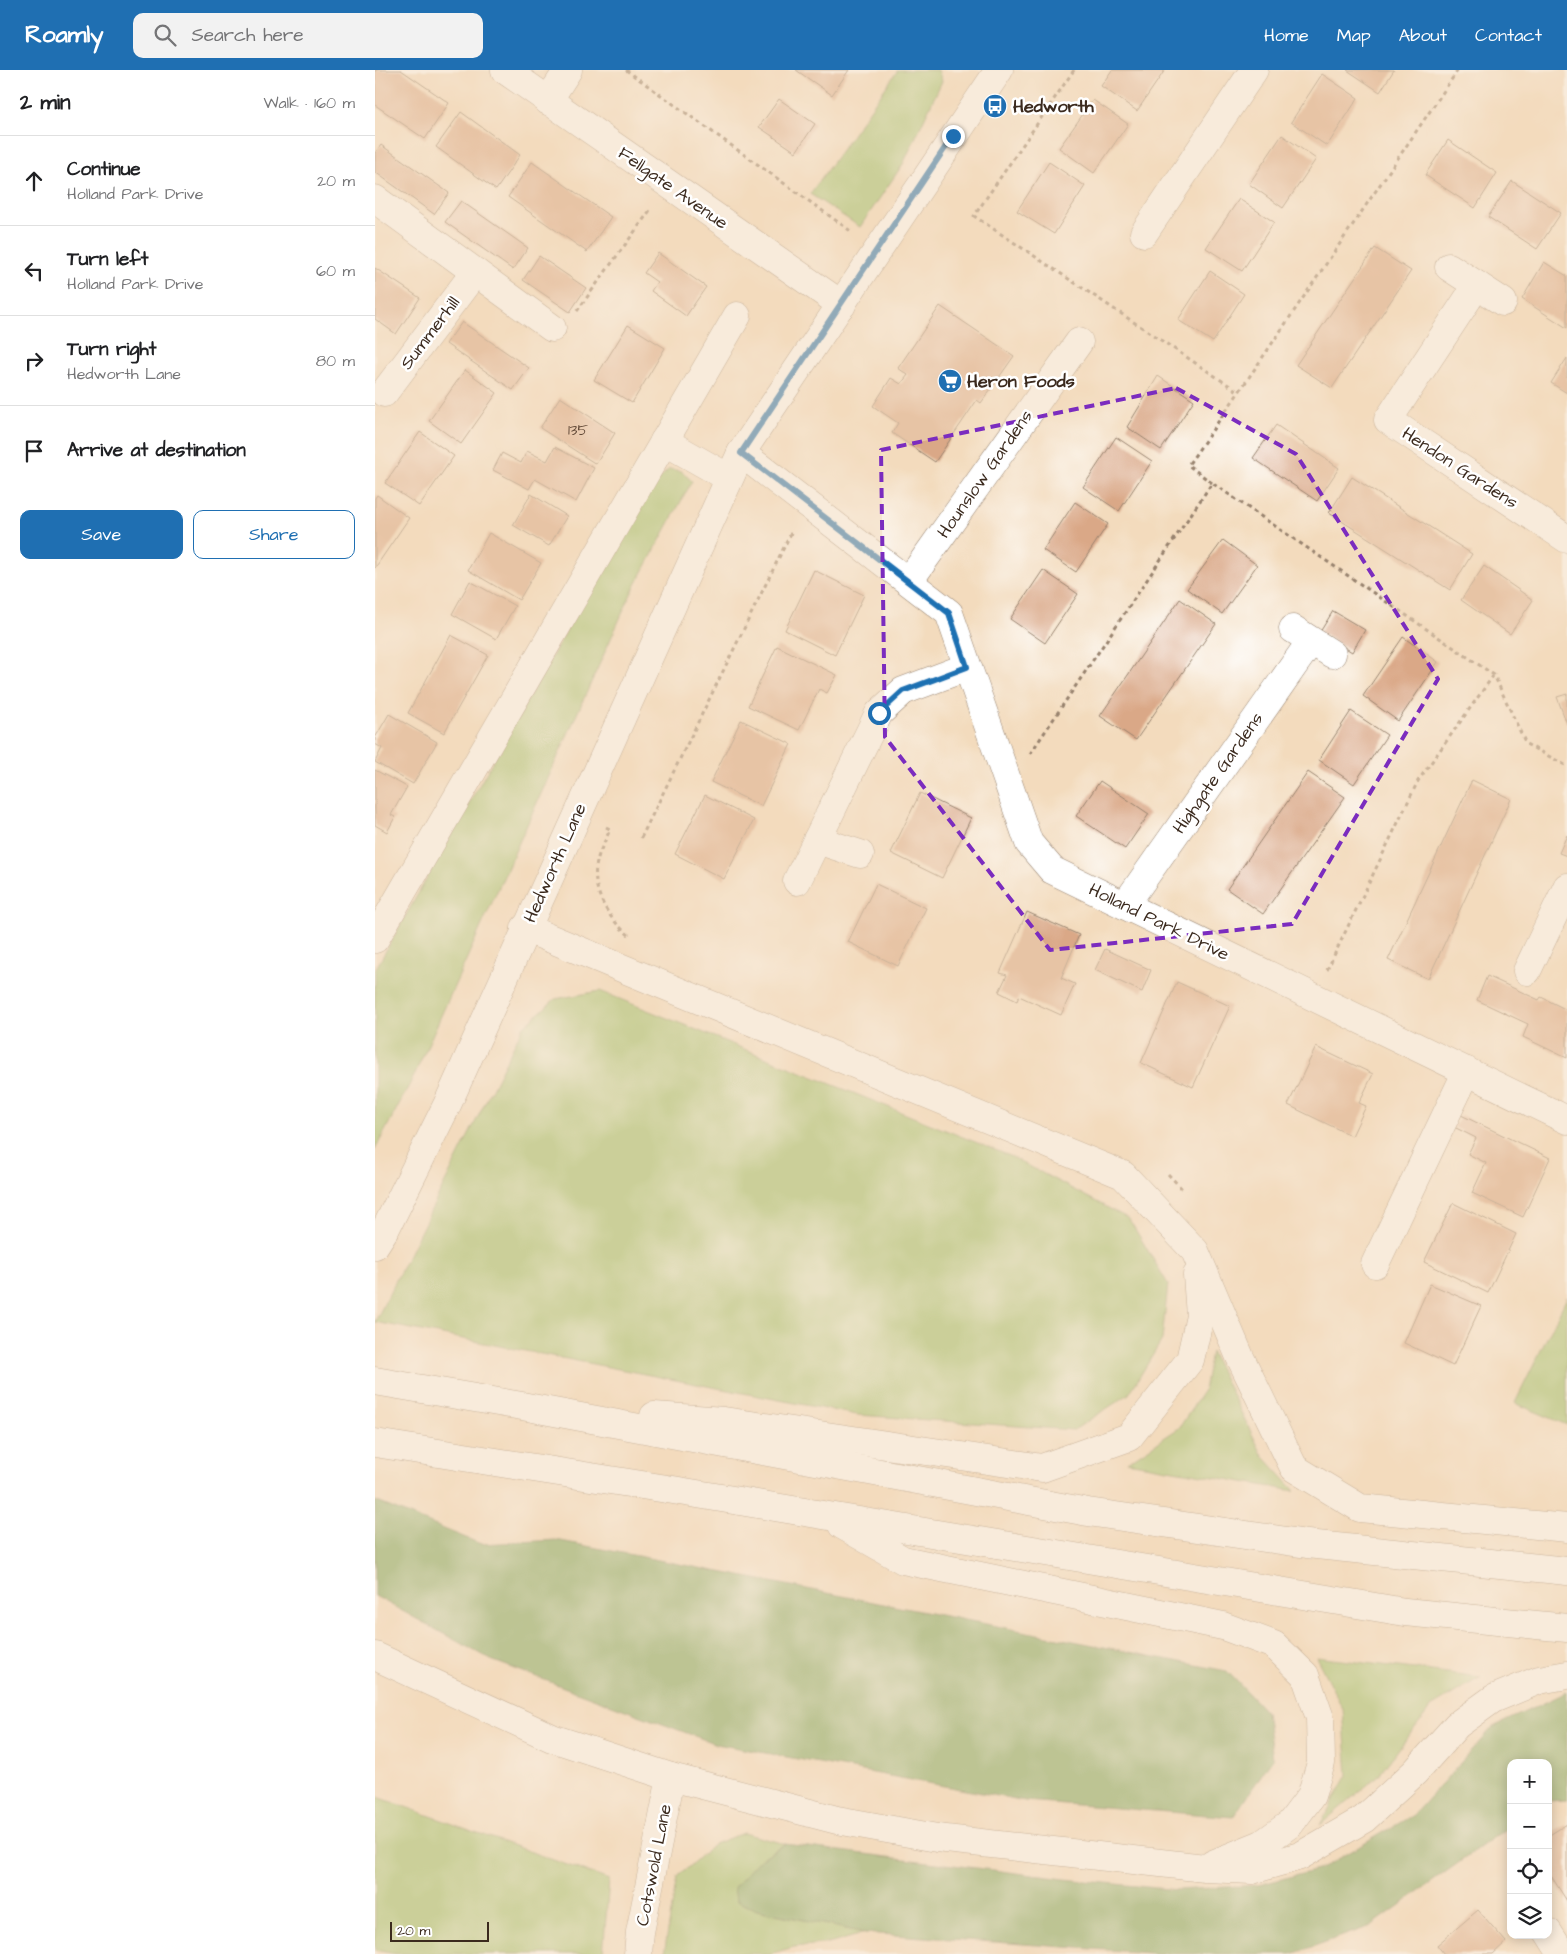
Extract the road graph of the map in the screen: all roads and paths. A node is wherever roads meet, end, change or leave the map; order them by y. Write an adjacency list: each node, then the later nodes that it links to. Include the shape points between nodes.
1 (505, 70): 8 (main road, Fellgate Avenue)
2 (568, 70): 8 (main road)
3 (626, 70): 12 (path)
4 (999, 70): 12 (main road, Hedworth Lane)
5 (1074, 70): 21 (path, via 974,216)
6 (1254, 70): 11 (main road)
7 (1458, 70): 21 (path)
8 (549, 101): 9 (main road, Fellgate Avenue)
9 (669, 184): 17 (main road, Fellgate Avenue); 19 (path, via 575,313)
10 (375, 199): 14 (main road)
11 (1144, 233)
12 (877, 250): 17 (main road, Hedworth Lane)
13 (1449, 268): 15 (main road)
14 (475, 272): 19 (main road); 22 (main road, Summerhill)
15 (1477, 285): 16 (main road); 28 (main road, Hendon Gardens, via 1388,420)
16 (1503, 302)
17 (842, 305): 24 (main road, Hedworth Lane)
18 (737, 316): 23 (main road)
19 (552, 328)
20 (1079, 342): 29 (main road, Hounslow Gardens)
21 (1239, 392): 26 (path, via 1188,465)
22 (378, 396)
23 (664, 441): 25 (main road); 41 (main road)
24 (741, 453): 25 (main road, Hedworth Lane); 27 (main road, Holland Park Drive)
25 (729, 478): 39 (main road, Hedworth Lane)
26 (1212, 483)
27 (806, 503): 29 (main road, Holland Park Drive); 33 (path)
28 (1567, 539)
29 (909, 580): 31 (main road, Holland Park Drive, via 949,613)
30 (1312, 641): 38 (main road, Highgate Gardens)
31 (967, 667): 34 (main road, via 903,691 879,713); 38 (main road, Holland Park Drive, via 1029,843 1053,870)
32 (1494, 675): 43 (path, via 1418,781)
33 (641, 838)
34 (817, 840): 35 (main road); 36 (main road)
35 (861, 854)
36 (797, 881)
37 (1567, 887): 40 (main road)
38 (1125, 905): 43 (main road, Holland Park Drive)
39 (525, 928): 46 (main road, Hedworth Lane, via 447,1105); 47 (main road, via 1123,1175)
40 (1558, 931): 42 (main road)
41 (375, 939)
42 (1527, 971)
43 (1314, 997): 44 (main road, Holland Park Drive)
44 (1467, 1071): 45 (main road, Holland Park Drive); 48 (main road)
45 (1567, 1120)
46 (375, 1245)
47 (1195, 1251): 50 (main road, via 1200,1316 1191,1360 1129,1437 1042,1468 724,1421); 53 (main road, via 1240,1357 1294,1468 1360,1508)
48 (1375, 1264)
49 (375, 1381): 50 (main road)
50 (522, 1406): 54 (main road, via 1097,1514 1307,1544)
51 (375, 1443): 52 (main road)
52 (827, 1516): 55 (main road, via 1405,1612); 59 (main road, via 903,1560 1223,1626 1274,1645 1305,1675 1320,1718 1321,1763 1311,1796 1291,1824 1262,1844)
53 (1567, 1528)
54 (1567, 1571)
55 (1567, 1628)
56 (375, 1656): 58 (main road, via 553,1738)
57 (1567, 1675): 59 (main road, via 1539,1680 1493,1698 1457,1725 1415,1772 1364,1819 1299,1856 1252,1870)
58 (671, 1777): 59 (main road, via 837,1820 937,1838); 61 (main road, Cotswold Lane)
59 (1205, 1868)
60 (1552, 1938): 62 (main road)
61 (638, 1954)
62 (1562, 1954)

